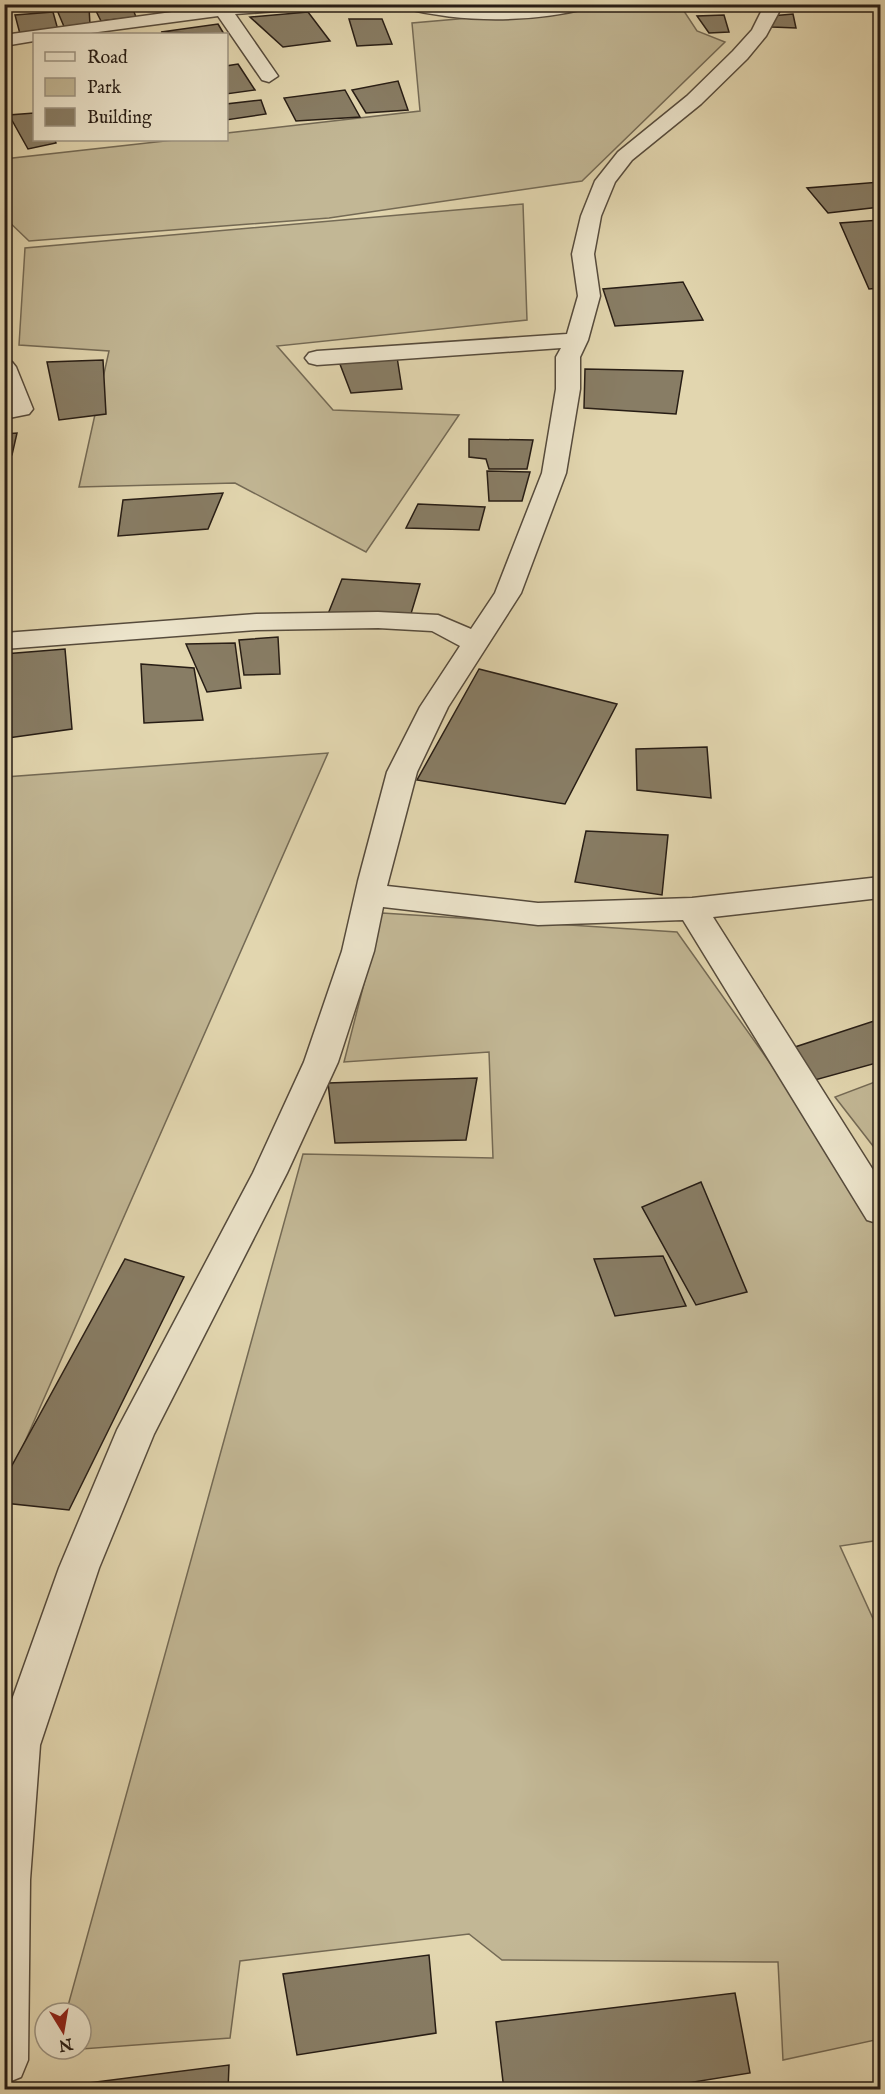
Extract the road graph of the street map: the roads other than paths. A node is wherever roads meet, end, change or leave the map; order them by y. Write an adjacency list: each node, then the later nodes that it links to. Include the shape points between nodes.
1 (304, 4): 6 (street)
2 (409, 4): 5 (street)
3 (583, 4): 5 (street, via 502,15)
4 (767, 4): 11 (street, via 770,12 765,22 740,55 694,100 625,156 605,181 591,216 583,254 589,296)
5 (433, 8)
6 (223, 9): 7 (street); 10 (street)
7 (54, 33)
8 (33, 36): 9 (street)
9 (4, 40)
10 (269, 76)
11 (576, 339): 12 (street); 16 (street, via 568,357 568,389 554,473 508,593)
12 (317, 358)
13 (4, 368): 14 (street, via 21,409)
14 (4, 412)
15 (4, 641): 16 (street, via 256,622 378,620 438,623)
16 (474, 642): 18 (street, via 402,772)
17 (880, 887): 19 (street)
18 (370, 895): 19 (street, via 538,914); 21 (street, via 358,951 321,1062 270,1173 136,1430 79,1568 18,1745 7,1880)
19 (692, 909): 20 (street)
20 (880, 1210)
21 (4, 2060)

